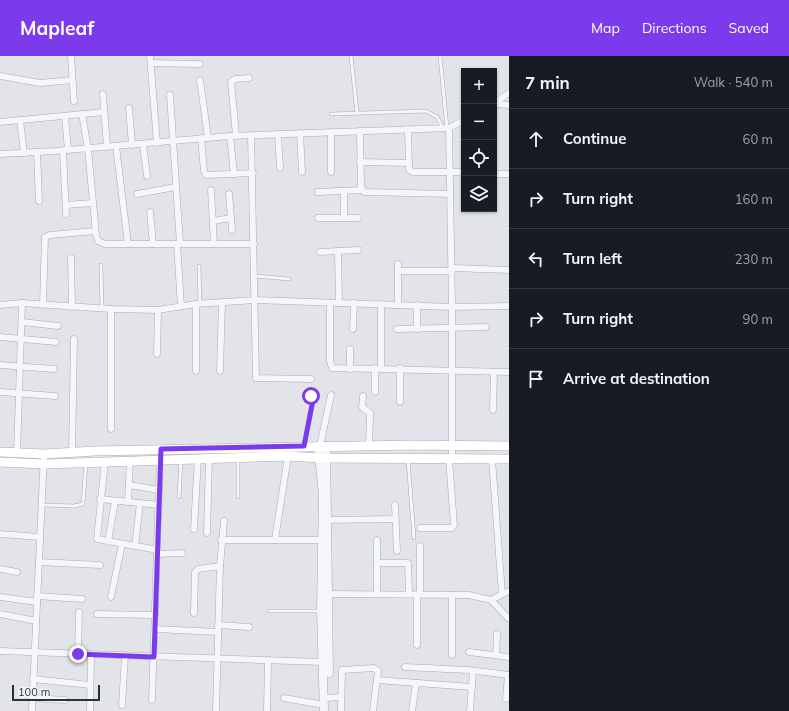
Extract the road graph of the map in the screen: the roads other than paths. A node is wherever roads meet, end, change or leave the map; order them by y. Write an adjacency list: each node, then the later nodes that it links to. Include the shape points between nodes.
1 (71, 56): 9 (street)
2 (150, 56): 5 (street)
3 (351, 56): 20 (lane)
4 (440, 56): 27 (lane)
5 (151, 63): 6 (street); 37 (street)
6 (200, 64)
7 (0, 76): 9 (street, via 40,83)
8 (249, 78): 33 (street, via 231,82)
9 (72, 80): 14 (street)
10 (200, 80): 35 (street)
11 (509, 93): 15 (street)
12 (103, 94): 19 (street)
13 (170, 95): 36 (street)
14 (74, 101)
15 (497, 102)
16 (497, 104): 17 (street)
17 (509, 105)
18 (129, 108): 39 (street)
19 (104, 112): 21 (street); 41 (street)
20 (357, 113): 22 (lane); 27 (lane, via 426,111 437,116)
21 (82, 114): 23 (street); 42 (street)
22 (331, 114)
23 (65, 116): 24 (street); 43 (street)
24 (20, 120): 26 (street); 45 (street)
25 (461, 121): 27 (street)
26 (0, 122)
27 (446, 128): 28 (street); 50 (street)
28 (408, 129): 29 (street); 48 (street)
29 (360, 131): 30 (street); 47 (street)
30 (331, 132): 31 (street); 52 (street)
31 (300, 133): 32 (street); 51 (street)
32 (278, 134): 34 (street); 49 (street)
33 (233, 135): 34 (street); 35 (street); 55 (street)
34 (251, 135): 54 (street)
35 (205, 138): 36 (street); 55 (street, via 206,175)
36 (173, 141): 37 (street); 59 (street)
37 (157, 143): 38 (street)
38 (143, 144): 39 (street); 58 (street)
39 (132, 145): 40 (street)
40 (116, 146): 41 (street); 79 (street)
41 (107, 147): 42 (street)
42 (88, 149): 43 (street); 68 (street)
43 (65, 150): 44 (street); 69 (street)
44 (37, 152): 45 (street); 67 (street)
45 (24, 153): 46 (street)
46 (0, 154)
47 (360, 162): 48 (street); 61 (street)
48 (409, 162): 50 (street, via 409,170 413,172)
49 (280, 168)
50 (450, 171): 53 (street); 66 (street)
51 (302, 172)
52 (331, 172)
53 (461, 172)
54 (253, 173): 55 (street); 83 (street)
55 (234, 174)
56 (497, 174): 57 (street)
57 (509, 174)
58 (147, 176)
59 (176, 187): 64 (street); 81 (street)
60 (211, 190): 76 (street)
61 (362, 190): 62 (street); 66 (street, via 367,193)
62 (344, 191): 63 (street); 74 (street)
63 (318, 192)
64 (137, 194)
65 (229, 194): 72 (street)
66 (450, 194): 90 (street)
67 (39, 201)
68 (93, 203): 69 (street); 78 (street)
69 (66, 205): 71 (street)
70 (150, 212): 80 (street)
71 (66, 214)
72 (231, 218): 76 (street); 77 (street)
73 (318, 218): 74 (street)
74 (344, 218): 75 (street)
75 (358, 218)
76 (213, 220): 82 (street)
77 (232, 230)
78 (95, 231): 79 (street, via 98,241 105,244); 103 (street, via 45,237)
79 (128, 244): 80 (street)
80 (153, 244): 81 (street)
81 (178, 244): 82 (street); 105 (street)
82 (214, 244): 83 (street)
83 (254, 244): 92 (street)
84 (358, 250): 85 (street)
85 (338, 251): 86 (street); 98 (street)
86 (320, 252)
87 (70, 258): 108 (street)
88 (101, 265): 110 (lane)
89 (199, 266): 99 (lane)
90 (452, 270): 91 (street); 104 (street, via 398,268); 109 (street)
91 (509, 270)
92 (255, 276): 93 (lane); 94 (street)
93 (289, 279)
94 (255, 300): 95 (street); 97 (street); 137 (street, via 256,378)
95 (222, 302): 99 (street); 133 (street)
96 (22, 303): 102 (street); 103 (street); 113 (street)
97 (330, 303): 98 (street); 131 (street, via 331,365 335,369)
98 (338, 303): 100 (street)
99 (198, 304): 105 (street); 132 (street)
100 (354, 304): 101 (street); 117 (street)
101 (381, 304): 104 (street); 128 (street)
102 (0, 305)
103 (43, 305): 108 (street)
104 (398, 305): 106 (street)
105 (180, 306): 112 (street)
106 (417, 306): 109 (street); 119 (street)
107 (509, 306): 109 (street)
108 (72, 307): 110 (street)
109 (452, 307): 115 (street)
110 (102, 309): 111 (street)
111 (111, 309): 112 (street); 147 (street)
112 (158, 310): 125 (street)
113 (22, 322): 114 (street); 121 (street)
114 (58, 326)
115 (452, 326): 116 (street); 119 (street); 134 (street)
116 (486, 327)
117 (353, 329)
118 (397, 329): 119 (street)
119 (417, 329)
120 (0, 336): 121 (street)
121 (21, 338): 123 (street); 127 (street)
122 (74, 339): 156 (street)
123 (56, 342)
124 (350, 349): 131 (street)
125 (157, 354)
126 (0, 365): 127 (street)
127 (20, 366): 130 (street); 140 (street)
128 (378, 368): 129 (street); 131 (street); 139 (street)
129 (400, 368): 134 (street); 145 (street)
130 (54, 369)
131 (350, 369)
132 (196, 371)
133 (220, 371)
134 (452, 371): 135 (street); 149 (street)
135 (494, 372): 136 (street); 146 (street)
136 (509, 372)
137 (311, 378)
138 (0, 392): 140 (street)
139 (375, 392)
140 (19, 393): 143 (street); 155 (street)
141 (308, 395): 150 (lane, via 313,400)
142 (331, 395): 151 (street)
143 (55, 396)
144 (363, 396): 148 (street, via 362,406 370,413)
145 (400, 402)
146 (493, 410)
147 (111, 429)
148 (369, 445): 149 (main road); 151 (main road)
149 (452, 445): 152 (main road); 165 (street)
150 (304, 446): 151 (main road); 153 (main road)
151 (322, 446): 163 (street)
152 (509, 446)
153 (161, 449): 156 (main road); 169 (street)
154 (0, 452): 155 (main road)
155 (17, 452): 157 (main road)
156 (72, 452): 157 (main road)
157 (44, 454): 173 (street)
158 (288, 456): 160 (main road); 163 (main road); 195 (street)
159 (209, 457): 160 (main road); 162 (main road); 190 (street)
160 (238, 457): 177 (lane)
161 (181, 458): 162 (main road); 169 (main road); 176 (lane)
162 (198, 458): 189 (street)
163 (323, 458): 164 (main road); 186 (street)
164 (408, 458): 165 (main road); 193 (lane)
165 (451, 459): 166 (main road); 188 (street, via 454,525 452,528)
166 (492, 459): 167 (main road); 216 (street)
167 (509, 459)
168 (130, 460): 169 (main road); 170 (main road); 174 (street)
169 (160, 460): 175 (street)
170 (105, 461): 172 (main road); 178 (street)
171 (0, 462): 173 (main road)
172 (86, 462): 173 (main road); 182 (lane, via 83,504)
173 (45, 464): 182 (street)
174 (129, 484): 175 (street); 180 (street)
175 (160, 490): 183 (street)
176 (178, 497)
177 (238, 497)
178 (100, 500): 179 (street); 198 (street, via 96,537)
179 (115, 501): 180 (street); 198 (street)
180 (128, 502): 181 (street)
181 (140, 503): 183 (street); 200 (street)
182 (42, 505): 192 (street)
183 (159, 505): 203 (street)
184 (396, 506): 185 (street)
185 (396, 519): 186 (street); 202 (street)
186 (325, 520): 196 (street); 212 (street)
187 (224, 521): 194 (street)
188 (420, 528)
189 (194, 529)
190 (207, 533)
191 (0, 534): 192 (street)
192 (40, 537): 205 (street)
193 (414, 538)
194 (221, 540): 195 (street); 208 (street)
195 (275, 540): 196 (street)
196 (321, 540): 212 (street)
197 (377, 540): 206 (street)
198 (108, 542): 199 (street)
199 (122, 544): 200 (street); 219 (street)
200 (135, 546): 203 (street)
201 (420, 546): 215 (street)
202 (397, 551)
203 (158, 552): 204 (street); 229 (street)
204 (182, 554)
205 (39, 562): 207 (street); 220 (street)
206 (377, 563): 213 (street); 214 (street, via 408,563)
207 (100, 565)
208 (220, 566): 226 (street, via 198,569 195,572); 234 (street)
209 (0, 570): 210 (street)
210 (17, 572)
211 (509, 591): 216 (street)
212 (325, 594): 213 (street); 224 (street); 264 (street)
213 (378, 594): 214 (street)
214 (409, 594): 215 (street)
215 (418, 594): 217 (street); 236 (street)
216 (502, 594): 222 (street)
217 (452, 595): 222 (street, via 469,595); 242 (street)
218 (0, 597): 220 (street)
219 (111, 597)
220 (37, 599): 221 (street); 231 (street)
221 (82, 599)
222 (490, 600): 230 (street)
223 (269, 611): 224 (lane)
224 (321, 611): 249 (street)
225 (79, 612): 240 (street)
226 (194, 613)
227 (0, 614): 231 (street)
228 (97, 614): 229 (street)
229 (155, 615): 233 (street)
230 (509, 620)
231 (36, 621): 239 (street)
232 (249, 627): 234 (street)
233 (155, 629): 234 (street); 245 (street)
234 (218, 629): 247 (street)
235 (497, 634): 243 (street)
236 (417, 645)
237 (0, 651): 239 (street)
238 (469, 652): 243 (street)
239 (34, 653): 240 (street); 253 (street)
240 (78, 654): 241 (street)
241 (92, 655): 244 (street); 256 (street)
242 (452, 655)
243 (496, 655): 246 (street)
244 (124, 656): 245 (street); 265 (street)
245 (154, 657): 247 (street); 263 (street)
246 (509, 657)
247 (216, 660): 248 (street); 268 (street)
248 (268, 660): 249 (street); 269 (street)
249 (323, 662): 264 (street)
250 (405, 667): 251 (street)
251 (473, 671): 252 (street); 257 (street)
252 (508, 675): 261 (street)
253 (33, 679): 256 (street); 259 (street)
254 (377, 680): 255 (street); 258 (street, via 378,671 374,668 342,670); 271 (street)
255 (416, 683): 257 (street); 272 (street)
256 (90, 685): 267 (street)
257 (472, 687): 273 (street)
258 (341, 697): 264 (street); 270 (street)
259 (32, 698): 262 (street); 266 (street)
260 (284, 698): 264 (street)
261 (506, 699)
262 (65, 700)
263 (152, 700)
264 (326, 704)
265 (122, 705)
266 (32, 711)
267 (90, 711)
268 (216, 711)
269 (267, 711)
270 (341, 711)
271 (373, 711)
272 (412, 711)
273 (470, 711)

